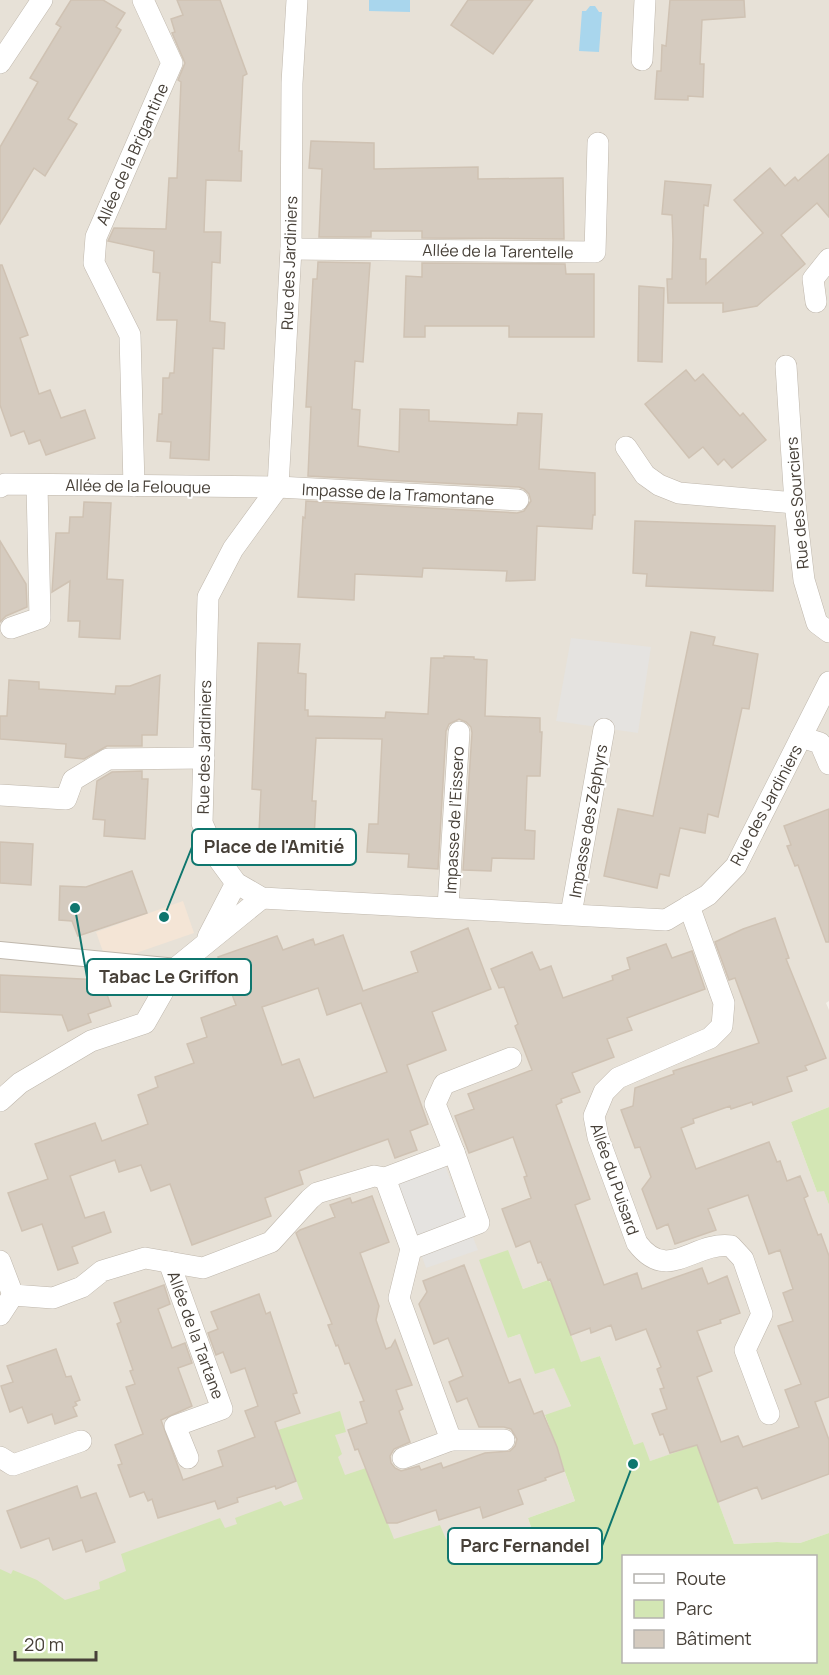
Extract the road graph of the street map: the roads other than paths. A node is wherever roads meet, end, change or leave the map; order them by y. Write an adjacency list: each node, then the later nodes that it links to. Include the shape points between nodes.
1 (42, 0): 6 (street)
2 (143, 0): 14 (street, Allée de la Brigantine, via 172,63 96,237 94,264 130,335)
3 (297, 0): 8 (street, Rue des Jardiniers)
4 (645, 0): 5 (street)
5 (642, 60)
6 (0, 63)
7 (598, 143): 8 (street, Allée de la Tarentelle, via 595,252)
8 (291, 249): 16 (street, Rue des Jardiniers)
9 (829, 259): 10 (street, via 813,279)
10 (816, 302)
11 (786, 366): 18 (street, Rue des Sourciers)
12 (626, 447): 18 (street, via 645,475 679,493)
13 (37, 485): 14 (street, Allée de la Felouque); 15 (street, Allée de la Felouque); 19 (street, via 40,618)
14 (134, 486): 16 (street, Allée de la Felouque)
15 (0, 487)
16 (278, 488): 17 (street, Impasse de la Tramontane); 25 (street, Rue des Jardiniers, via 233,549 208,597)
17 (518, 500)
18 (795, 503): 20 (street, Rue des Sourciers, via 804,580 817,623)
19 (11, 628)
20 (829, 632)
21 (829, 682): 24 (street, Rue des Jardiniers)
22 (604, 729): 32 (street, Impasse des Zéphyrs)
23 (459, 732): 31 (street, Impasse de l’Eissero)
24 (801, 737): 26 (street, via 820,743); 30 (street, Rue des Jardiniers, via 736,866 708,895)
25 (204, 758): 27 (street, via 108,759 74,780 66,799); 28 (street, Rue des Jardiniers, via 202,823 217,857)
26 (829, 764)
27 (0, 795)
28 (236, 883): 29 (street, Rue des Jardiniers); 33 (street)
29 (262, 898): 31 (street, Rue des Jardiniers); 33 (street)
30 (689, 906): 32 (street, Rue des Jardiniers, via 666,920); 45 (street, Allée du Puisard, via 724,1003 722,1026 710,1038 618,1078 604,1092 594,1116 637,1243 647,1256 668,1262 718,1245 731,1246 743,1259 762,1314 745,1350)
31 (448, 907): 32 (street, Rue des Jardiniers)
32 (572, 914)
33 (205, 943): 35 (street)
34 (0, 950): 35 (street)
35 (177, 967): 37 (street, via 145,1023 91,1041 20,1083)
36 (511, 1058): 38 (street, via 444,1084 435,1104)
37 (0, 1101)
38 (454, 1152): 39 (street); 40 (street, via 480,1222)
39 (386, 1178): 40 (street); 42 (street, via 374,1176 318,1193 272,1242 203,1268)
40 (411, 1249): 46 (street, via 399,1298)
41 (0, 1261): 43 (street)
42 (170, 1262): 43 (street, via 146,1258 102,1271 82,1287 53,1298); 50 (street, Allée de la Tartane, via 222,1409 175,1426)
43 (13, 1295): 44 (street)
44 (0, 1315)
45 (769, 1414)
46 (451, 1440): 47 (street); 51 (street)
47 (504, 1440)
48 (81, 1441): 49 (street, via 13,1465)
49 (0, 1457)
50 (188, 1458)
51 (403, 1458)

